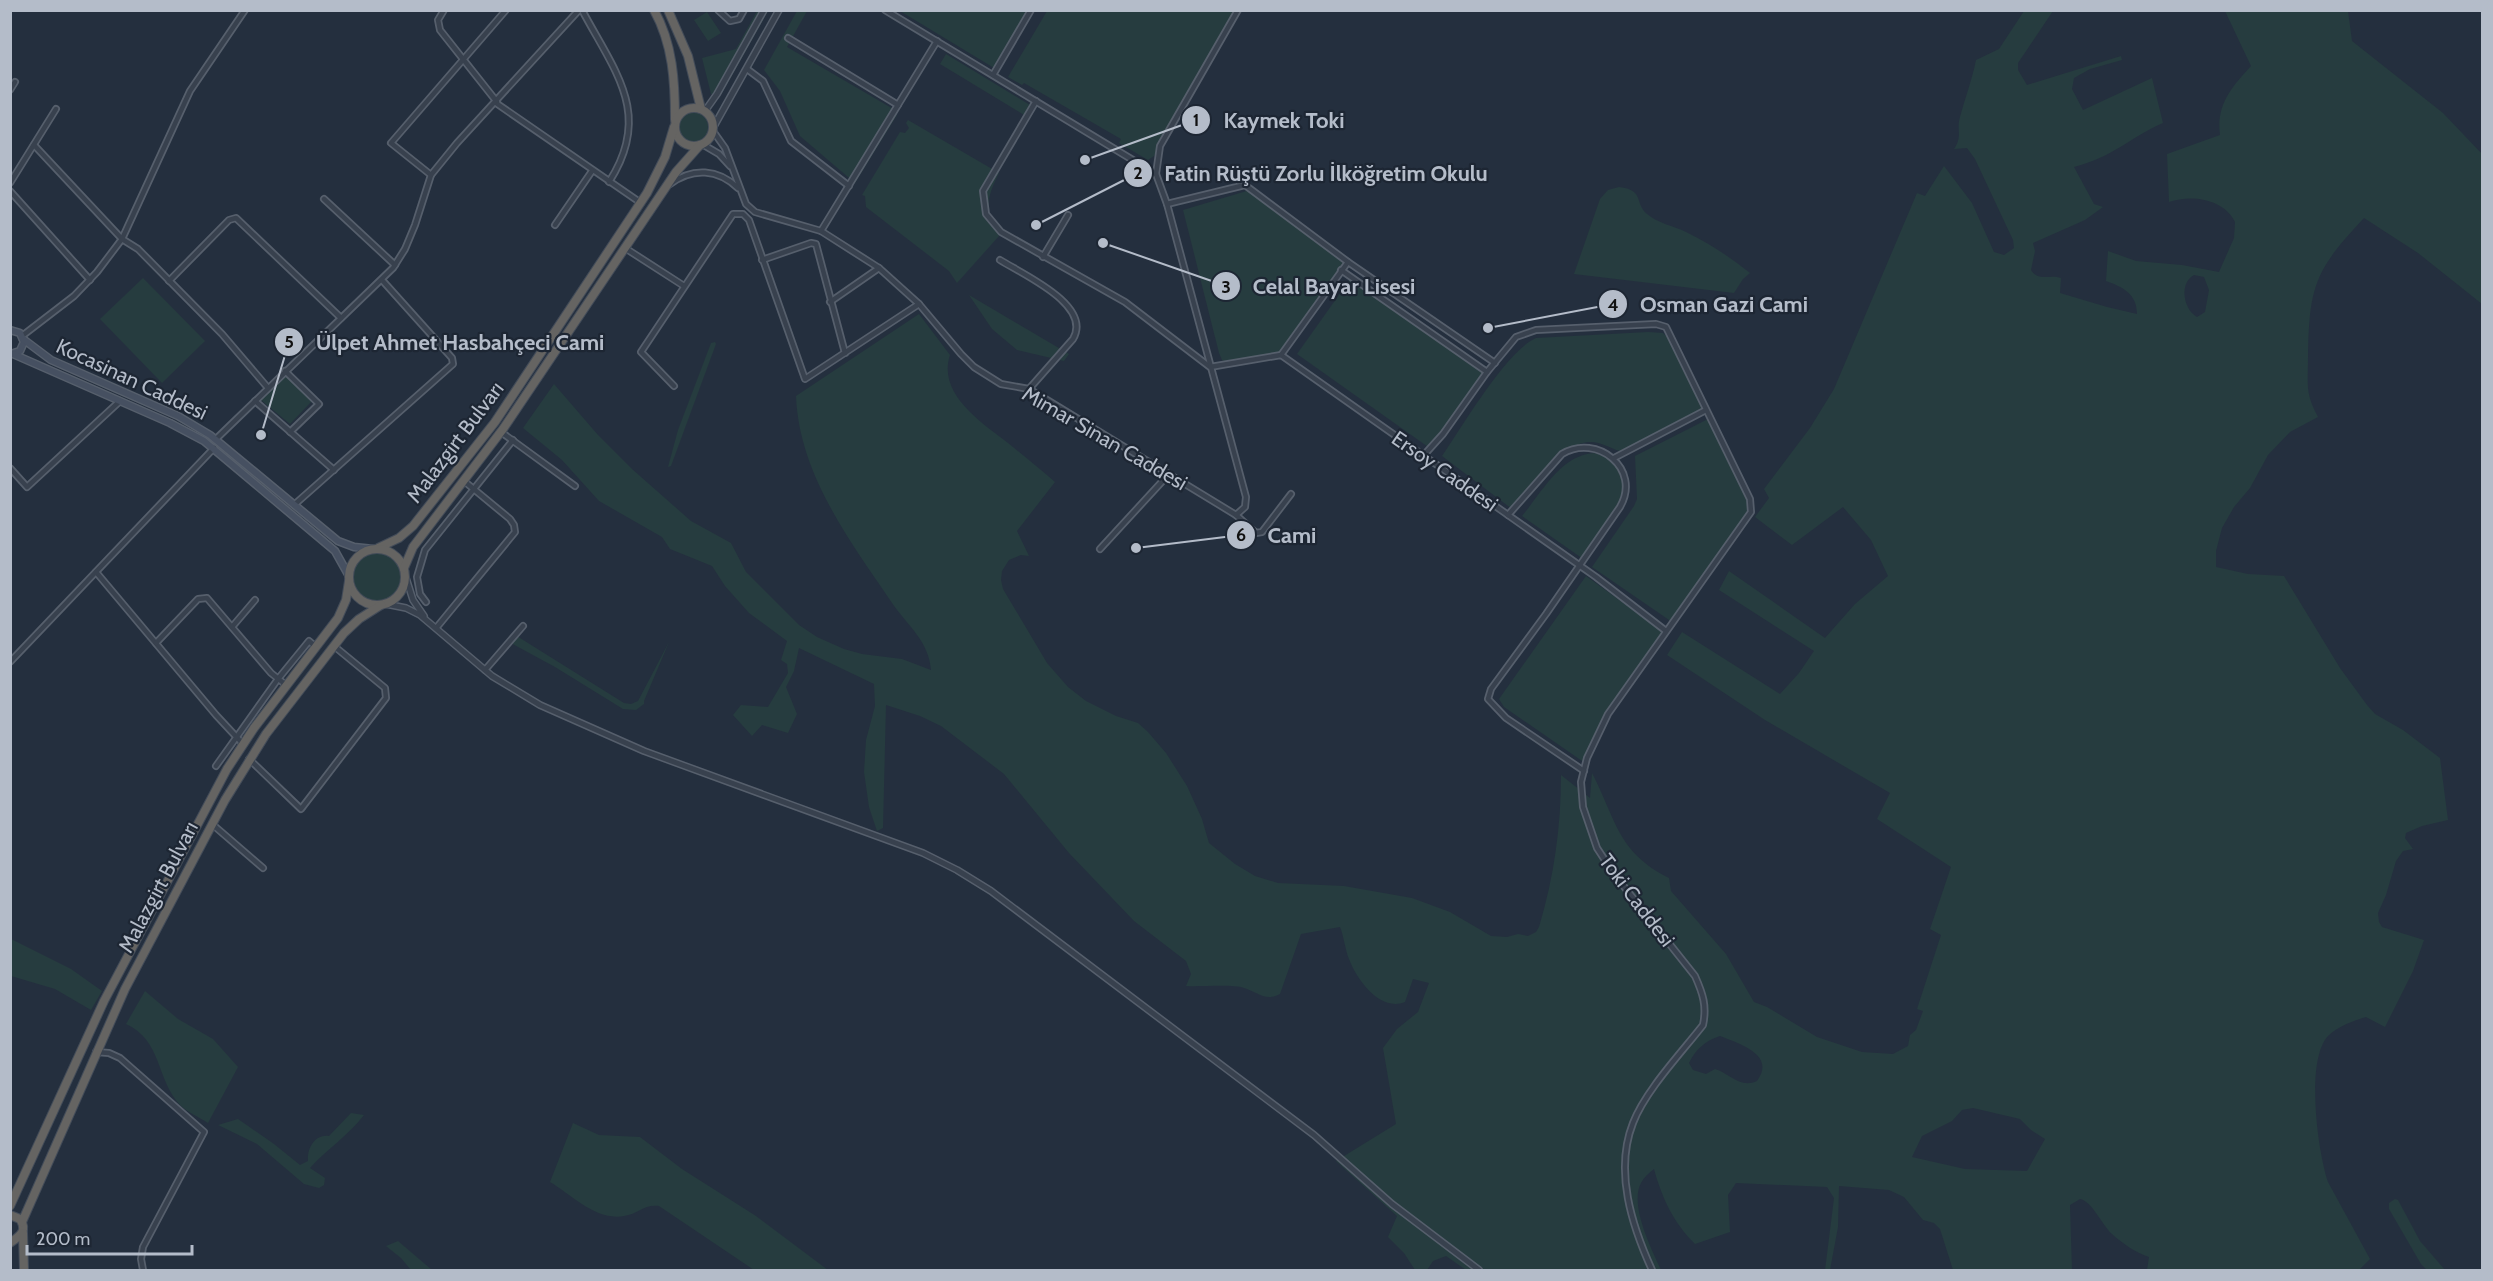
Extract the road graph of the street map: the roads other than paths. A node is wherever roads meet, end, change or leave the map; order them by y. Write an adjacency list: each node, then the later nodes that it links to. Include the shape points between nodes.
1 (245, 10): 48 (street, via 190,91)
2 (444, 10): 16 (street, via 438,28)
3 (506, 10): 16 (street)
4 (581, 10): 22 (street); 34 (street, via 623,87 629,110 631,124 625,152)
5 (654, 10): 26 (highway, via 671,55)
6 (668, 10): 25 (highway, via 688,56)
7 (718, 10): 8 (street, via 729,21 739,19)
8 (744, 10)
9 (764, 10): 25 (street, via 717,94)
10 (779, 10): 17 (street)
11 (885, 10): 15 (street)
12 (1031, 10): 18 (street)
13 (1238, 10): 32 (street, via 1160,146)
14 (788, 38): 23 (street)
15 (936, 41): 18 (street); 23 (street)
16 (462, 60): 22 (street); 33 (street, via 391,143)
17 (747, 69): 27 (street); 36 (street, via 763,81 791,141)
18 (993, 75): 21 (street)
19 (15, 82): 20 (street)
20 (10, 90)
21 (1036, 101): 32 (street); 50 (street, via 983,191 983,200 986,214 996,228)
22 (497, 102): 31 (street); 33 (street)
23 (898, 105): 36 (street)
24 (56, 110): 28 (street)
25 (703, 110): 26 (highway, via 687,109); 27 (highway, via 712,120)
26 (674, 125): 29 (highway, via 682,143); 41 (highway, Malazgirt Bulvarı, via 660,167)
27 (713, 130): 29 (highway); 30 (street)
28 (34, 145): 35 (street); 48 (street)
29 (701, 145): 30 (street, via 719,154); 37 (highway, Malazgirt Bulvarı)
30 (732, 168): 38 (street)
31 (592, 171): 34 (street); 46 (street)
32 (1156, 174): 42 (street)
33 (431, 175): 54 (street, via 415,225)
34 (609, 182): 41 (street)
35 (10, 183)
36 (849, 186): 47 (street)
37 (664, 190): 38 (street, via 685,176 707,172 728,179); 49 (highway, Malazgirt Bulvarı)
38 (741, 190): 43 (street)
39 (10, 191): 57 (street)
40 (324, 199): 54 (street)
41 (641, 203): 96 (highway, Malazgirt Bulvarı, via 495,422 413,526)
42 (1167, 204): 53 (street, via 1245,185); 70 (street)
43 (750, 208): 44 (street); 47 (street, Mimar Sinan Caddesi)
44 (743, 214): 51 (street, via 750,222); 60 (street, via 731,215)
45 (1068, 215): 50 (street)
46 (555, 225)
47 (821, 231): 55 (street, Mimar Sinan Caddesi)
48 (122, 239): 57 (street); 59 (street, via 138,249)
49 (626, 248): 60 (street); 80 (highway, Malazgirt Bulvarı)
50 (1043, 256): 70 (street, via 1125,302)
51 (762, 260): 61 (street, via 815,243); 66 (street, via 805,379)
52 (999, 260): 75 (street, via 1059,297 1077,322 1073,339)
53 (1348, 262): 56 (street); 69 (street)
54 (395, 265): 58 (street)
55 (879, 268): 61 (street); 62 (street, Mimar Sinan Caddesi)
56 (1341, 270): 68 (street); 72 (street)
57 (90, 280): 65 (street)
58 (382, 280): 63 (street); 87 (street, via 453,363)
59 (169, 281): 63 (street, via 229,220 236,218); 74 (street)
60 (684, 286): 73 (street, via 641,352)
61 (830, 302): 66 (street)
62 (920, 304): 66 (street); 75 (street, Mimar Sinan Caddesi, via 974,367 1001,384)
63 (341, 318): 71 (street)
64 (12, 329): 65 (main road, Kocasinan Caddesi)
65 (23, 337): 67 (main road, via 22,348); 81 (main road, Kocasinan Caddesi, via 51,360 178,416)
66 (845, 353)
67 (12, 354): 76 (main road, Kocasinan Caddesi)
68 (1281, 355): 70 (street); 84 (street, Ersoy Caddesi)
69 (1495, 363): 72 (street); 78 (street, via 1516,337 1536,330 1656,324 1666,327)
70 (1210, 366): 95 (street, via 1246,497 1245,507)
71 (285, 371): 74 (street); 79 (street, via 319,404)
72 (1487, 372): 84 (street)
73 (674, 386)
74 (268, 388): 77 (street)
75 (1029, 389): 88 (street, Mimar Sinan Caddesi)
76 (120, 401): 83 (main road, Kocasinan Caddesi, via 181,428); 86 (street, via 27,487)
77 (255, 401): 79 (street); 81 (street)
78 (1706, 410): 85 (street); 110 (street, Toki Caddesi, via 1750,499 1751,512)
79 (290, 432): 87 (street)
80 (501, 432): 82 (street); 89 (highway, Malazgirt Bulvarı)
81 (216, 439): 93 (main road, Kocasinan Caddesi)
82 (513, 440): 90 (street); 91 (street)
83 (214, 448): 100 (street); 101 (main road, Kocasinan Caddesi, via 335,551)
84 (1424, 455): 94 (street, Ersoy Caddesi)
85 (1614, 458): 94 (street, via 1590,448 1566,451); 98 (street, via 1625,477 1624,498)
86 (10, 468)
87 (334, 470): 93 (street)
88 (1169, 474): 95 (street, Mimar Sinan Caddesi); 97 (street)
89 (464, 481): 91 (street); 99 (highway, Malazgirt Bulvarı, via 412,547)
90 (575, 486)
91 (473, 489): 104 (street, via 422,556 418,583); 109 (street, via 510,519 515,532)
92 (1291, 494): 95 (street, Mimar Sinan Caddesi, via 1261,533 1254,532)
93 (294, 505): 96 (main road, Kocasinan Caddesi, via 338,541)
94 (1508, 515): 98 (street, Ersoy Caddesi)
95 (1236, 516)
96 (376, 549): 99 (highway, via 392,553); 101 (highway, via 356,558)
97 (1100, 549)
98 (1578, 567): 110 (street, Ersoy Caddesi); 122 (street, via 1491,688 1488,699 1506,718)
99 (404, 568): 102 (highway)
100 (96, 572): 111 (street); 114 (street)
101 (349, 578): 105 (highway, via 352,590 362,601); 113 (highway, Malazgirt Bulvarı, via 341,612)
102 (406, 578): 105 (highway, via 402,592); 106 (street, via 413,600)
103 (255, 600): 108 (street)
104 (426, 602)
105 (384, 604): 106 (street, via 406,608); 112 (highway, Malazgirt Bulvarı, via 351,626)
106 (427, 619): 109 (street)
107 (523, 626): 115 (street)
108 (232, 627): 111 (street, via 202,597); 116 (street)
109 (436, 627): 115 (street)
110 (1666, 631): 122 (street, Toki Caddesi, via 1608,714)
111 (156, 643): 118 (street)
112 (334, 646): 120 (highway, Malazgirt Bulvarı); 120 (street, via 385,688 386,698 301,809)
113 (316, 647): 116 (street, via 309,641); 117 (highway, Malazgirt Bulvarı)
114 (10, 662)
115 (486, 670): 133 (street, via 523,696 603,734 882,836 957,870 1314,1135 1392,1204)
116 (278, 679): 117 (street); 118 (street)
117 (286, 686): 119 (highway, Malazgirt Bulvarı)
118 (235, 737): 119 (street); 121 (street)
119 (243, 744): 126 (highway, Malazgirt Bulvarı, via 110,991)
120 (249, 759): 123 (highway, Malazgirt Bulvarı)
121 (216, 766)
122 (1584, 771): 134 (street, Toki Caddesi, via 1583,807 1598,848 1695,976 1706,1010 1703,1025 1646,1099 1633,1122 1627,1149 1631,1215)
123 (212, 824): 124 (street); 125 (highway, Malazgirt Bulvarı)
124 (263, 868)
125 (96, 1052): 128 (highway, Malazgirt Bulvarı); 132 (street, via 120,1058 204,1132 143,1247)
126 (10, 1206)
127 (10, 1215): 128 (highway)
128 (22, 1222): 129 (highway)
129 (23, 1232): 130 (highway); 131 (highway)
130 (10, 1243)
131 (24, 1270)
132 (143, 1270)
133 (1479, 1270)
134 (1652, 1270)

